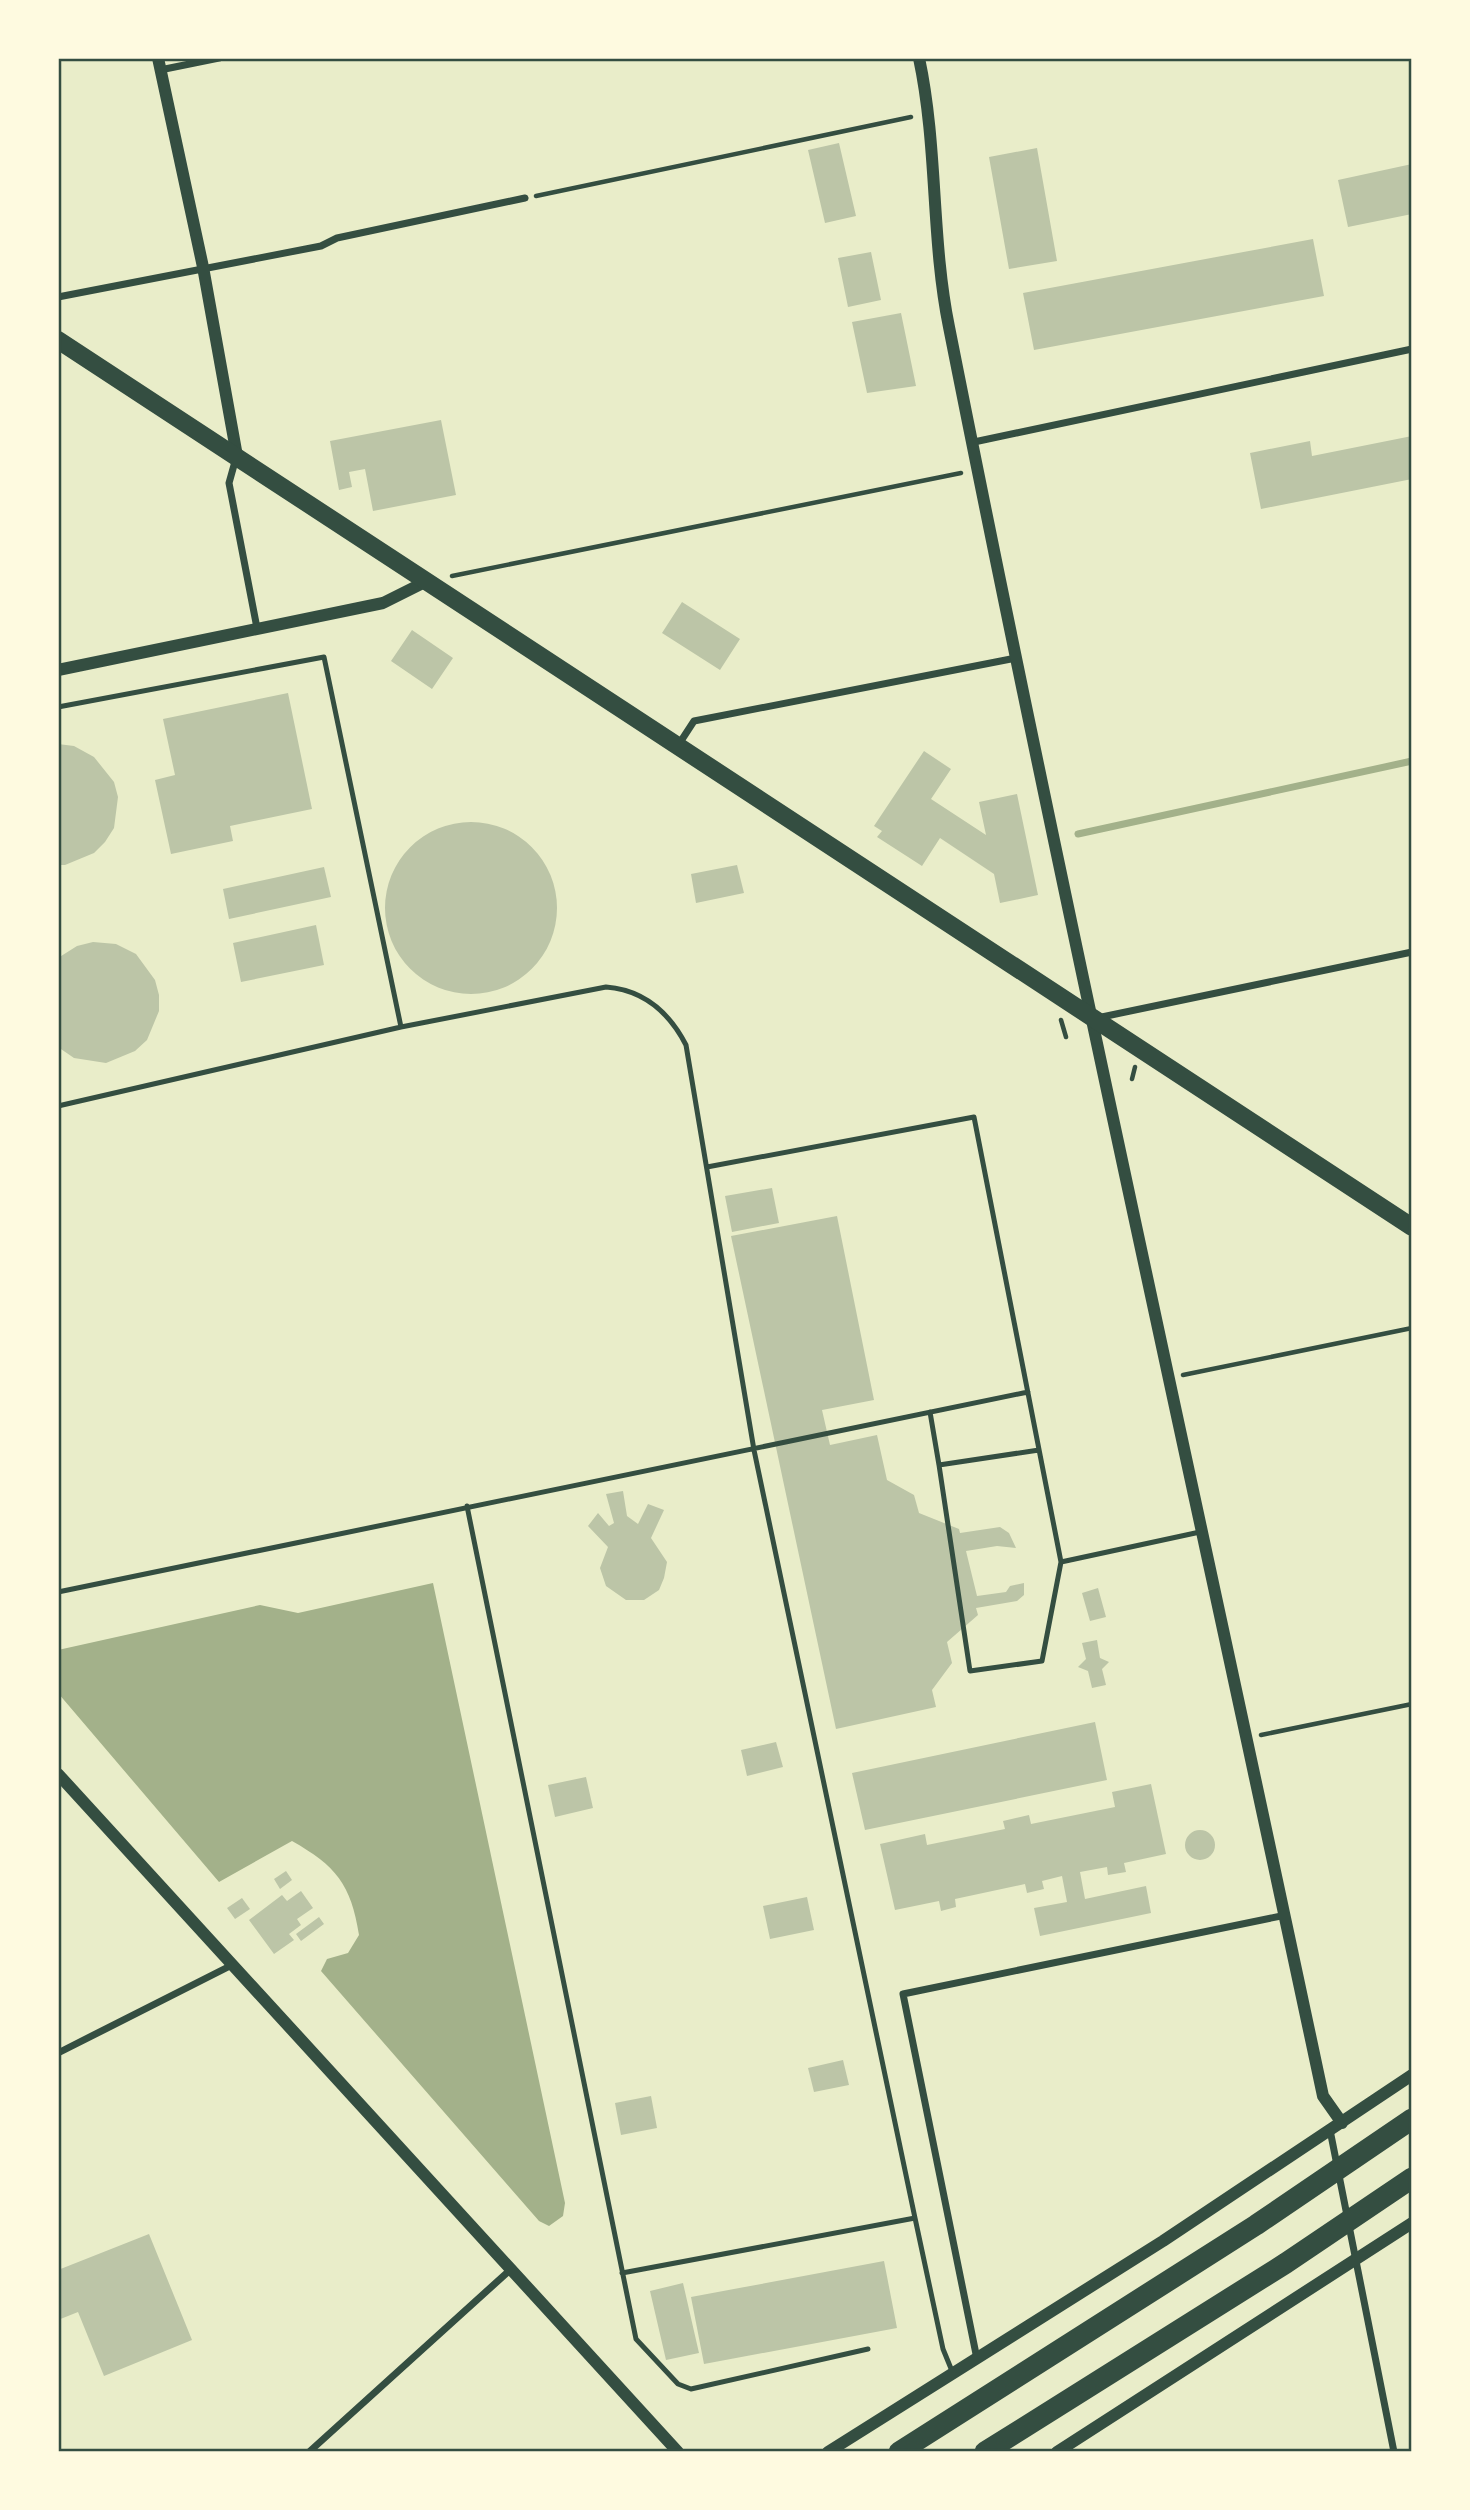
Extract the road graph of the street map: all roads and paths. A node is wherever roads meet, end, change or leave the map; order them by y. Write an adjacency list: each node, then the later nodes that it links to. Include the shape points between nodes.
1 (219, 58): 3 (street)
2 (919, 58): 4 (street)
3 (159, 64): 6 (street)
4 (929, 113): 5 (path); 10 (street, via 943,293)
5 (525, 198): 6 (street, via 337,238 321,246)
6 (203, 267): 7 (street); 11 (street)
7 (58, 297)
8 (58, 340): 11 (main road)
9 (1412, 349): 10 (street)
10 (974, 442): 12 (street)
11 (237, 456): 13 (main road); 14 (street, via 229,483)
12 (979, 469): 13 (path); 15 (street)
13 (427, 581): 14 (street, via 383,603); 18 (main road)
14 (257, 628): 16 (street)
15 (1018, 657): 18 (street, via 694,722); 20 (street)
16 (58, 670)
17 (58, 707): 21 (lane, via 324,657)
18 (679, 744): 20 (main road)
19 (1412, 952): 20 (street)
20 (1094, 1016): 24 (main road); 26 (street)
21 (401, 1027): 22 (lane); 23 (lane, via 606,987 642,996 674,1022 685,1045)
22 (58, 1106)
23 (707, 1167): 27 (lane, via 974,1117); 29 (lane)
24 (1412, 1227)
25 (1412, 1328): 26 (path)
26 (1169, 1378): 33 (street)
27 (1028, 1392): 28 (lane); 30 (lane)
28 (930, 1412): 29 (lane); 31 (lane)
29 (754, 1450): 32 (lane); 47 (lane)
30 (1039, 1450): 31 (lane); 34 (lane)
31 (939, 1465): 34 (lane, via 970,1671 1042,1661)
32 (467, 1506): 35 (lane); 51 (lane)
33 (1200, 1532): 34 (lane); 37 (street)
34 (1061, 1562)
35 (58, 1591)
36 (1412, 1704): 37 (path)
37 (1247, 1738): 39 (street)
38 (58, 1774): 40 (street)
39 (1287, 1915): 44 (street, via 1325,2102); 53 (street, via 904,1994)
40 (234, 1964): 41 (street); 50 (street)
41 (58, 2053)
42 (1412, 2075): 44 (street)
43 (1412, 2119): 58 (highway, via 1256,2225)
44 (1342, 2123): 45 (street)
45 (1330, 2130): 49 (street); 53 (street)
46 (1412, 2178): 59 (highway)
47 (915, 2218): 51 (lane); 54 (lane, via 943,2349)
48 (1412, 2223): 49 (street)
49 (1357, 2256): 60 (street); 61 (street)
50 (510, 2270): 55 (street); 56 (street)
51 (622, 2273): 52 (lane, via 636,2339 678,2384 691,2389)
52 (868, 2349)
53 (977, 2359): 54 (street)
54 (954, 2374): 57 (street)
55 (309, 2452)
56 (678, 2452)
57 (828, 2452)
58 (899, 2452)
59 (985, 2452)
60 (1057, 2452)
61 (1394, 2452)

